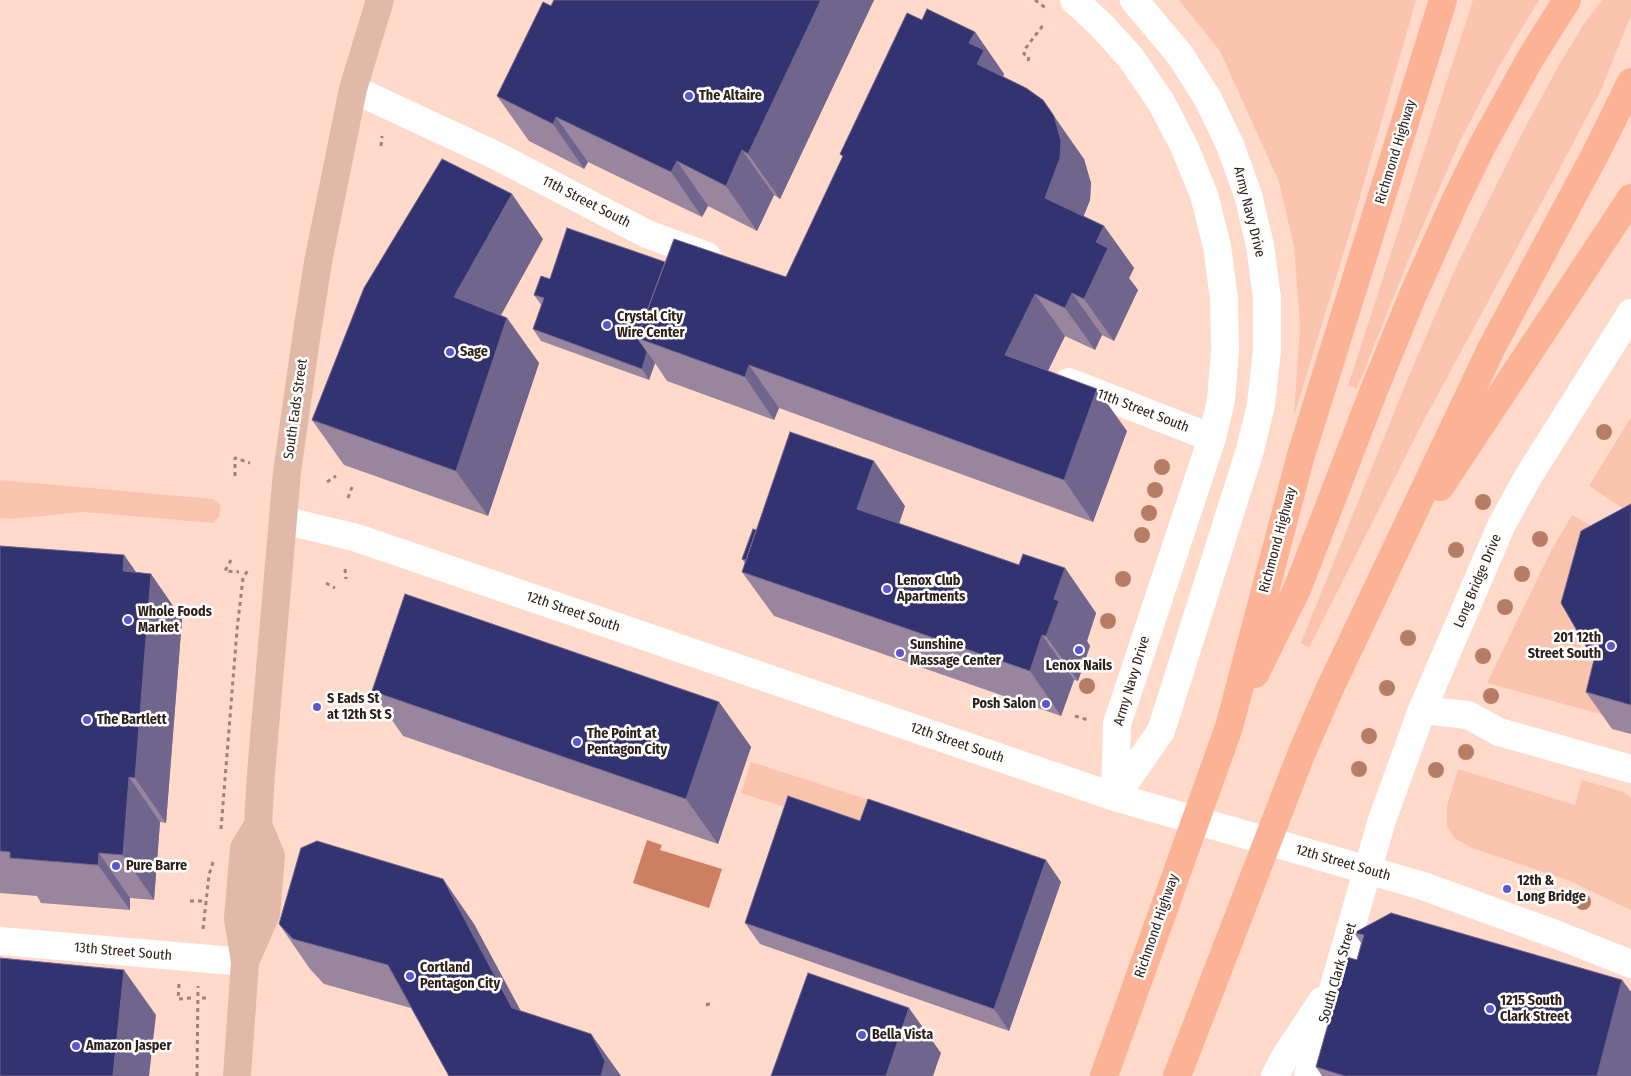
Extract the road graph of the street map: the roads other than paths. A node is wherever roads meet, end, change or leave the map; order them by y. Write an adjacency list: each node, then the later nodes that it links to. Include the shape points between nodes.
1 (380, 0): 9 (main road, South Eads Street)
2 (1074, 0): 7 (street, Army Navy Drive)
3 (1128, 0): 7 (street)
4 (1134, 0): 15 (street, Army Navy Drive, via 1180,55 1208,99 1230,145 1248,195 1260,245 1267,298)
5 (1443, 0): 22 (highway, Richmond Highway, via 1301,455)
6 (1560, 10): 22 (highway, via 1481,148 1434,248 1374,390 1298,587)
7 (1102, 26): 14 (street, Army Navy Drive, via 1131,58 1160,102 1184,146 1204,195 1218,246 1224,298 1225,350)
8 (1631, 82): 18 (highway, via 1492,347)
9 (353, 89): 11 (street, 11th Street South, via 495,155 647,234); 17 (main road, South Eads Street, via 314,288 288,463)
10 (1631, 198): 18 (highway)
11 (735, 264)
12 (1631, 313): 21 (street, Long Bridge Drive, via 1502,524)
13 (1046, 373): 16 (street, 11th Street South)
14 (1221, 400): 15 (street); 16 (street, Army Navy Drive)
15 (1261, 405): 20 (street, Army Navy Drive, via 1235,500)
16 (1212, 438): 19 (street, Army Navy Drive)
17 (283, 520): 24 (street, 12th Street South, via 357,538); 28 (main road, South Eads Street, via 258,826 271,856 266,914)
18 (1390, 561): 26 (highway, via 1302,752)
19 (1153, 615): 20 (street); 24 (street, Army Navy Drive, via 1116,724)
20 (1193, 628): 24 (street, Army Navy Drive, via 1160,731)
21 (1422, 710): 23 (street, via 1468,716 1499,732); 25 (street, Long Bridge Drive, via 1382,820)
22 (1229, 727): 31 (highway, Richmond Highway)
23 (1631, 770)
24 (1115, 797): 25 (street, 12th Street South)
25 (1368, 869): 29 (street, 12th Street South, via 1423,886); 30 (street, South Clark Street)
26 (1229, 939): 35 (highway); 36 (highway)
27 (0, 941): 28 (street, 13th Street South)
28 (245, 962): 32 (main road, South Eads Street)
29 (1631, 964)
30 (1337, 978): 37 (street); 38 (street, South Clark Street)
31 (1136, 988): 33 (highway); 34 (highway, Richmond Highway)
32 (237, 1076)
33 (1090, 1076)
34 (1104, 1076)
35 (1177, 1076)
36 (1197, 1076)
37 (1275, 1076)
38 (1308, 1076)

